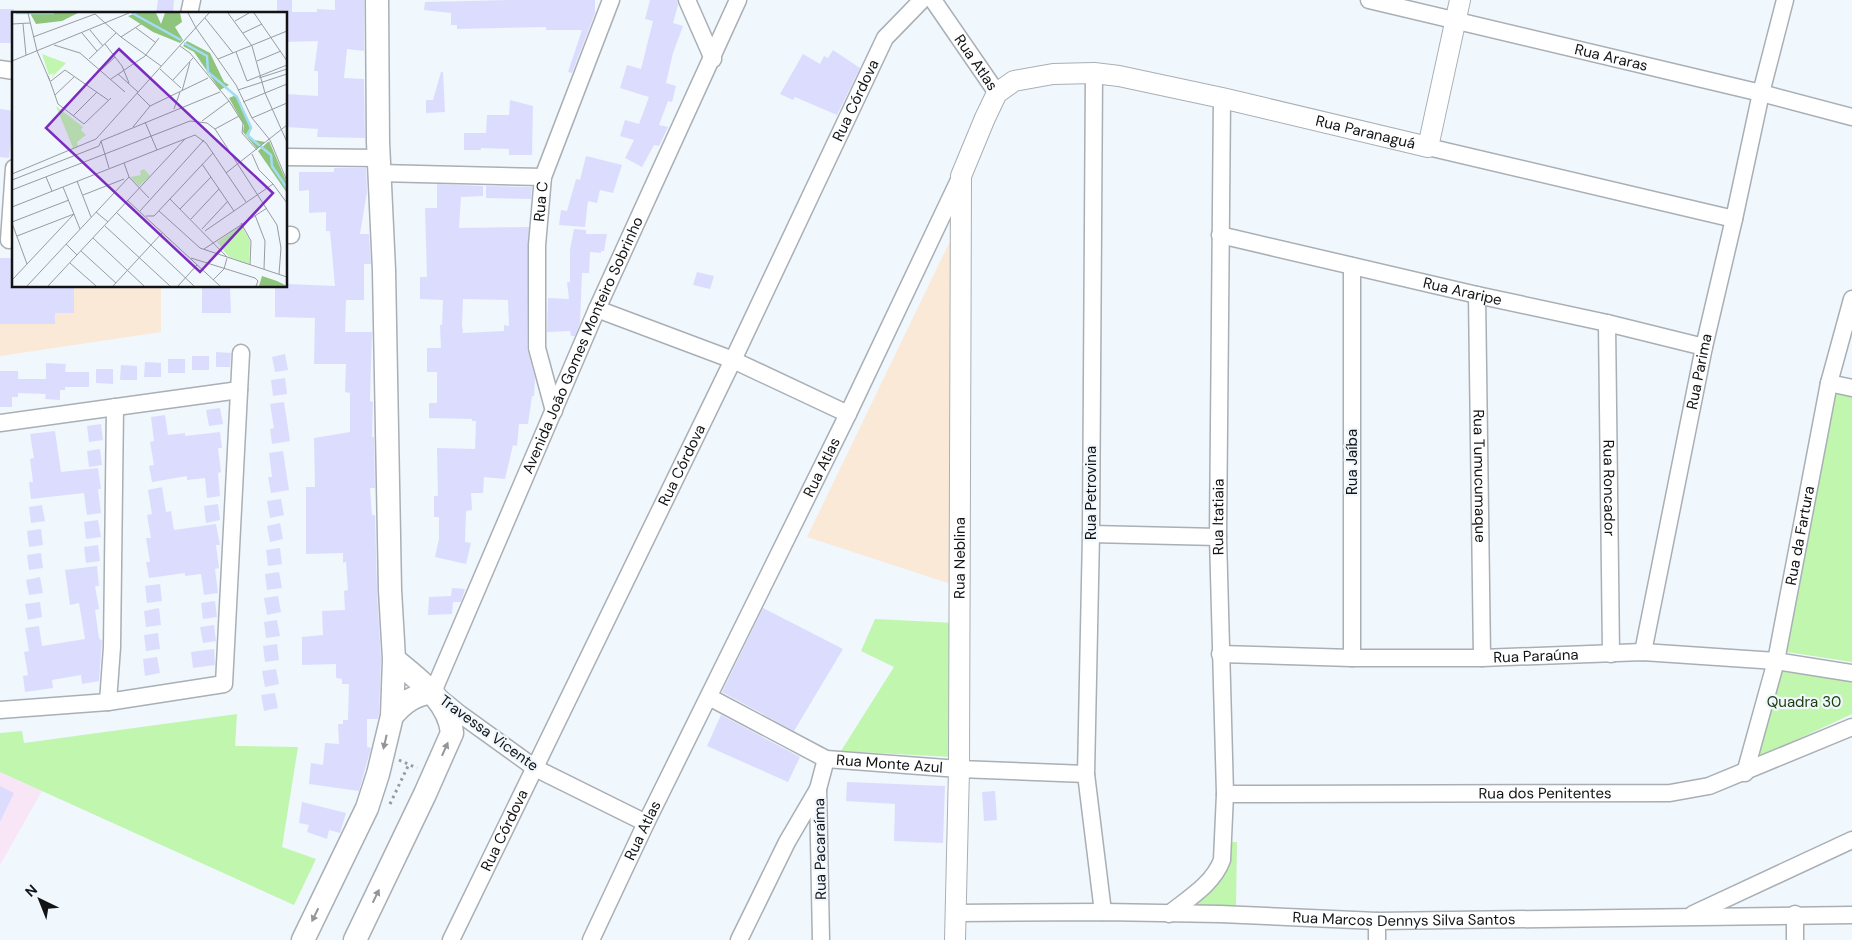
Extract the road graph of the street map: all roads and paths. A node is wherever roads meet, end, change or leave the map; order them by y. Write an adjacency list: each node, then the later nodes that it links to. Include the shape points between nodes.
1 (377, 0): 19 (main road)
2 (611, 0): 21 (street, Rua C)
3 (687, 0): 11 (street)
4 (738, 0): 11 (street, Avenida João Gomes Monteiro Sobrinho)
5 (922, 0): 33 (street, Rua Córdova, via 885,38)
6 (933, 0): 13 (street, Rua Atlas)
7 (1369, 0): 10 (street, Rua Araras)
8 (1460, 0): 10 (street)
9 (1785, 0): 14 (street, Rua Parima)
10 (1456, 20): 14 (street, Rua Araras); 17 (street)
11 (713, 59): 29 (street, Avenida João Gomes Monteiro Sobrinho)
12 (1094, 72): 13 (street, Rua Paranaguá, via 1053,74 1014,81); 15 (street, Rua Paranaguá); 41 (street, Rua Petrovina)
13 (997, 93): 20 (street, Rua Atlas)
14 (1761, 93): 16 (street, Rua Araras); 23 (street, Rua Parima)
15 (1222, 98): 17 (street, Rua Paranaguá); 24 (street, Rua Itatiaia)
16 (1852, 117)
17 (1428, 147): 23 (street, Rua Paranaguá)
18 (288, 157): 19 (street)
19 (379, 166): 21 (street); 48 (main road)
20 (961, 176): 39 (street, Rua Atlas); 60 (street, Rua Neblina)
21 (543, 178): 38 (street, Rua C, via 537,245 537,348)
22 (12, 192): 25 (street)
23 (1734, 219): 31 (street, Rua Parima)
24 (1220, 235): 26 (street, Rua Araripe); 42 (street, Rua Itatiaia)
25 (8, 239)
26 (1352, 266): 27 (street, Rua Araripe); 46 (street, Rua Jaíba)
27 (1477, 295): 30 (street, Rua Araripe); 47 (street, Rua Tumucumaque)
28 (1852, 299): 34 (street, Rua da Fartura)
29 (598, 309): 33 (street); 38 (street, Avenida João Gomes Monteiro Sobrinho)
30 (1607, 323): 31 (street, Rua Araripe); 45 (street, Rua Roncador)
31 (1704, 347): 43 (street, Rua Parima)
32 (240, 353): 36 (street)
33 (733, 360): 39 (street); 59 (street, Rua Córdova)
34 (1828, 383): 35 (street); 49 (street, Rua da Fartura)
35 (1852, 388)
36 (239, 390): 37 (street); 53 (street, via 224,684)
37 (115, 407): 40 (street); 53 (street, via 112,647)
38 (554, 411): 51 (street, Avenida João Gomes Monteiro Sobrinho)
39 (848, 414): 52 (street, Rua Atlas)
40 (0, 423)
41 (1091, 534): 42 (street); 62 (street, Rua Petrovina)
42 (1218, 537): 44 (street, Rua Itatiaia)
43 (1642, 652): 45 (street, Rua Paraúna); 49 (street, Rua Paraúna)
44 (1220, 654): 46 (street, Rua Paraúna); 65 (street, Rua Itatiaia)
45 (1611, 654): 47 (street, Rua Paraúna)
46 (1352, 658): 47 (street, Rua Paraúna)
47 (1482, 658)
48 (394, 659): 51 (main road, Travessa Vicente); 55 (main road)
49 (1776, 661): 50 (street, Rua Paraúna); 61 (street, Rua da Fartura)
50 (1852, 672)
51 (433, 692): 55 (main road, via 412,697); 59 (street, Travessa Vicente); 63 (main road, one-way to 51, via 452,733 447,715)
52 (709, 697): 58 (street, Rua Monte Azul); 66 (street, Rua Atlas)
53 (108, 702): 54 (street)
54 (0, 710)
55 (392, 716): 57 (main road, one-way to 57)
56 (1852, 727): 61 (street, Rua dos Penitentes)
57 (383, 752): 63 (path); 75 (main road, one-way to 75, via 367,808)
58 (826, 759): 60 (street, Rua Monte Azul); 64 (street, Rua Pacaraíma)
59 (535, 768): 66 (street, Travessa Vicente); 77 (street, Rua Córdova)
60 (959, 769): 62 (street, Rua Monte Azul); 69 (street, Rua Neblina)
61 (1745, 773): 65 (street, Rua dos Penitentes, via 1709,786 1670,793)
62 (1086, 774): 68 (street, Rua Petrovina)
63 (433, 775): 76 (main road, one-way to 63)
64 (818, 789): 79 (street, via 787,842); 80 (street, Rua Pacaraíma)
65 (1224, 794): 70 (street, Rua Itatiaia, via 1222,860 1218,870 1209,882)
66 (646, 823): 78 (street, Rua Atlas)
67 (1852, 840): 73 (street)
68 (1103, 912): 69 (street, Rua Marcos Dennys Silva Santos); 70 (street, Rua Marcos Dennys Silva Santos)
69 (955, 913): 81 (street, Rua Neblina)
70 (1169, 914): 74 (street, Rua Marcos Dennys Silva Santos)
71 (1795, 914): 72 (street, Rua Marcos Dennys Silva Santos); 73 (street, Rua Marcos Dennys Silva Santos); 83 (street)
72 (1852, 915)
73 (1688, 916): 74 (street, Rua Marcos Dennys Silva Santos)
74 (1377, 921): 82 (street)
75 (303, 940)
76 (354, 940)
77 (451, 940)
78 (591, 940)
79 (739, 940)
80 (821, 940)
81 (955, 940)
82 (1377, 940)
83 (1795, 940)

